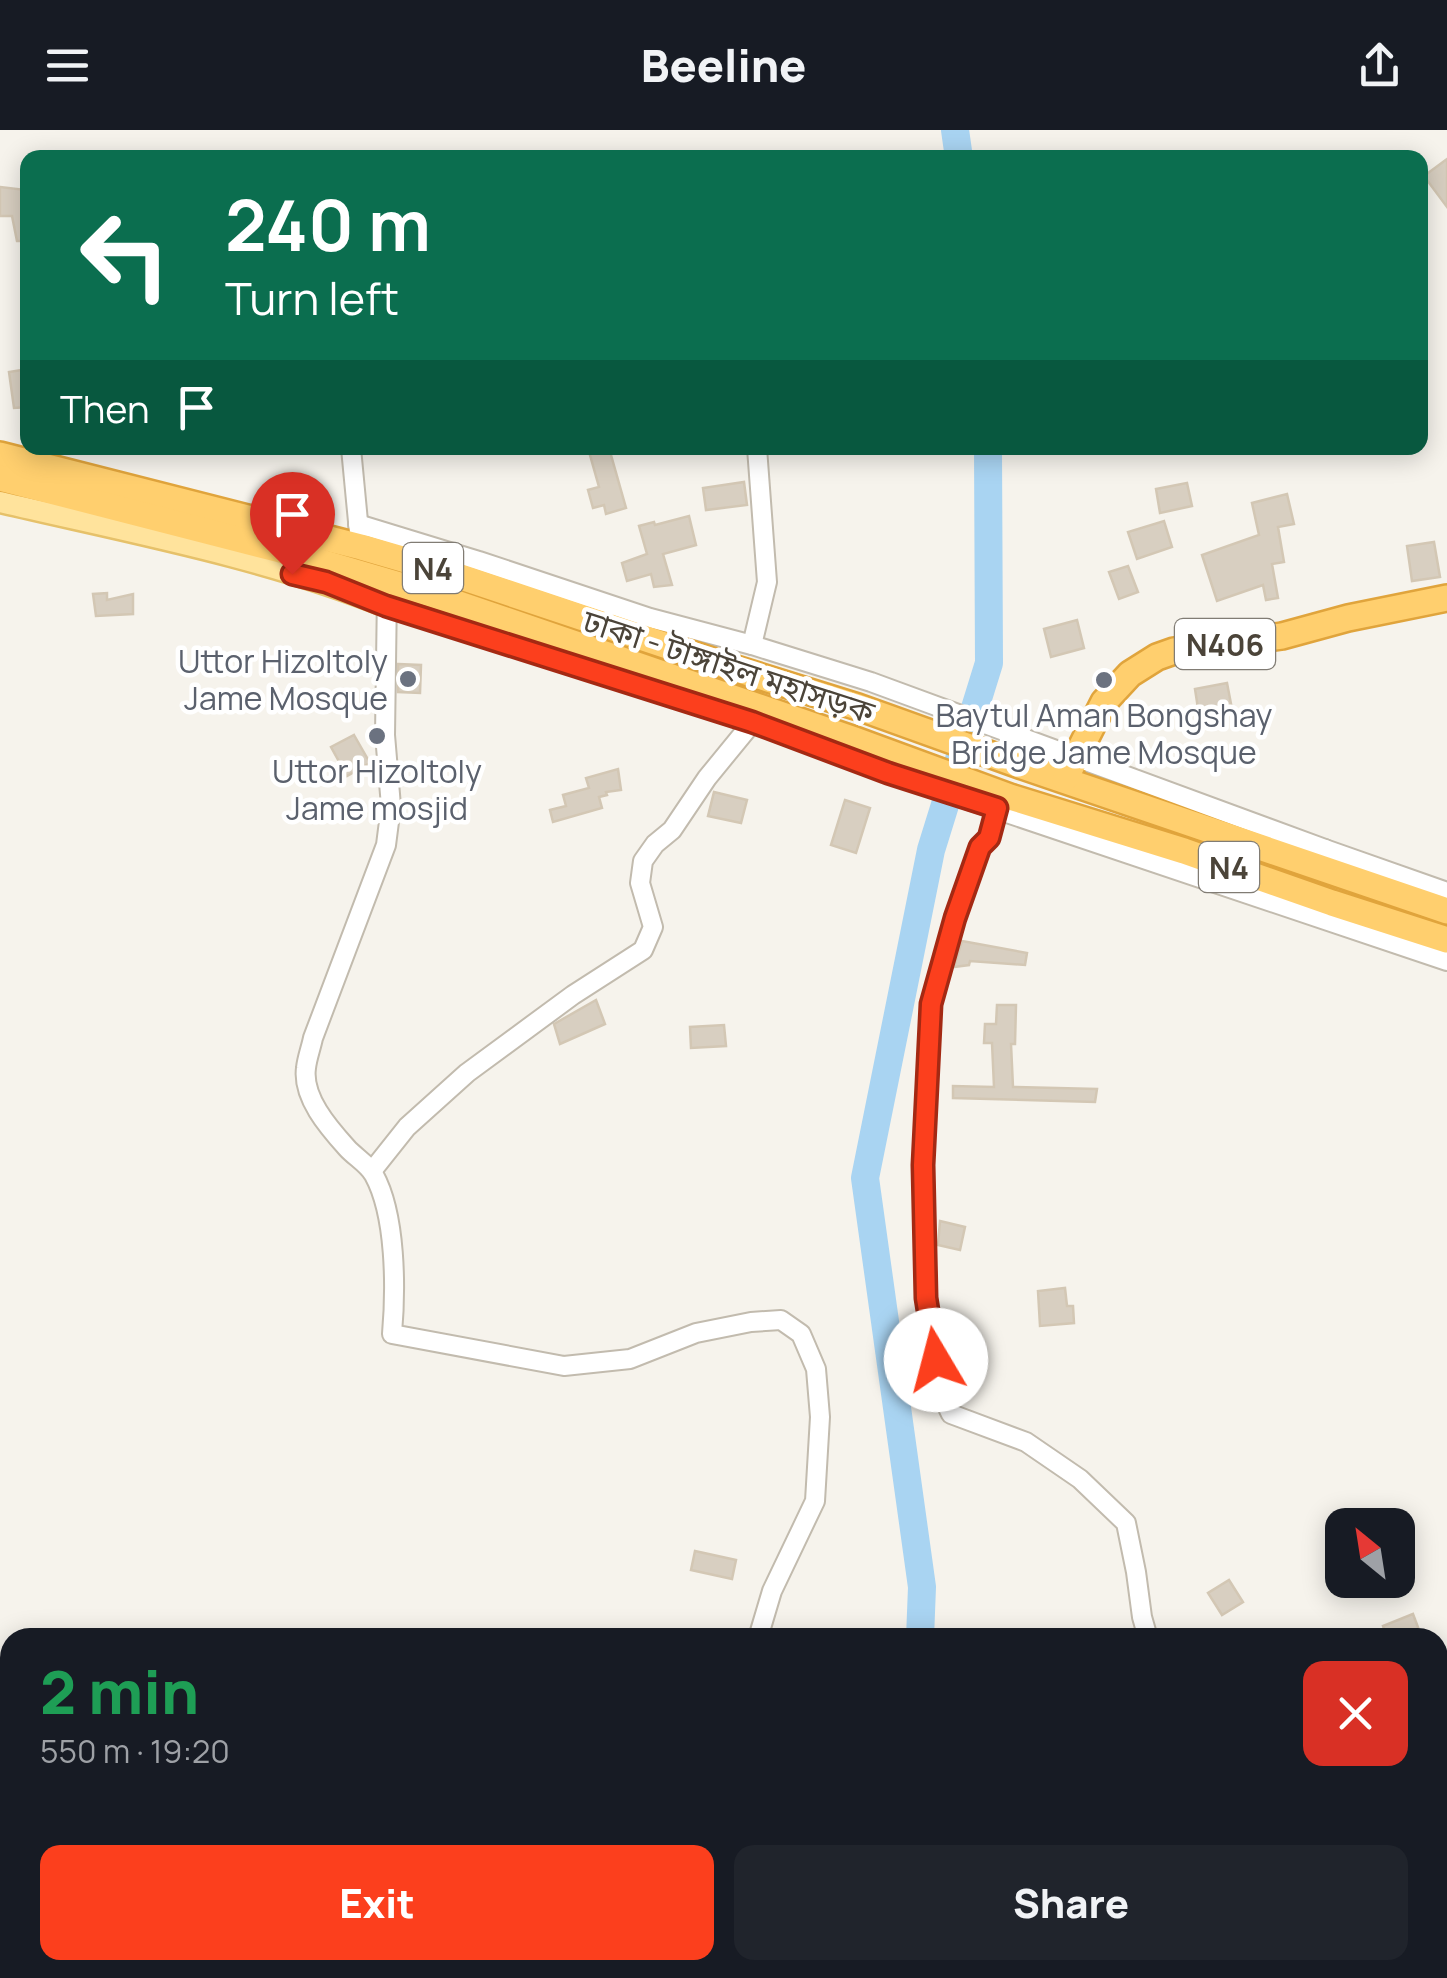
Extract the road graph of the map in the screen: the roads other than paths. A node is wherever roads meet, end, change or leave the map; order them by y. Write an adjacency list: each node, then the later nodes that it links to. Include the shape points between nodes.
1 (0, 455): 6 (highway, ঢাকা - টাঙ্গাইল মহাসড়ক / N4)
2 (352, 455): 6 (street)
3 (759, 455): 9 (street, via 768,582)
4 (0, 478): 7 (highway, ঢাকা - টাঙ্গাইল মহাসড়ক / N4, via 280,550)
5 (0, 502): 7 (main road)
6 (360, 536): 9 (street, via 480,561); 11 (highway, ঢাকা - টাঙ্গাইল মহাসড়ক / N4, via 440,570 1026,767)
7 (386, 594): 10 (street); 12 (highway, ঢাকা - টাঙ্গাইল মহাসড়ক / N4, via 605,653 855,740); 18 (street, via 386,845 305,1071 324,1120)
8 (1447, 598): 11 (highway, N406, via 1156,657 1104,702)
9 (752, 645): 11 (street, via 999,728)
10 (752, 722): 12 (street, via 888,773); 18 (street, via 643,861 640,882 653,928 642,950 466,1073 407,1126)
11 (1070, 768): 13 (highway, ঢাকা - টাঙ্গাইল মহাসড়ক / N4)
12 (1003, 803): 16 (highway, N4, via 1184,851); 17 (street); 20 (street, via 980,847 931,1004 923,1165 926,1298 940,1391 952,1414 1026,1442 1080,1479 1126,1524)
13 (1317, 856): 14 (street); 15 (highway, ঢাকা - টাঙ্গাইল মহাসড়ক / N4)
14 (1447, 892)
15 (1447, 911)
16 (1447, 940)
17 (1447, 961)
18 (372, 1171): 19 (street, via 392,1238 392,1334 564,1366 630,1360 696,1333 751,1322 781,1320 801,1334 816,1369 820,1416 815,1501)
19 (761, 1628)
20 (1145, 1628)

